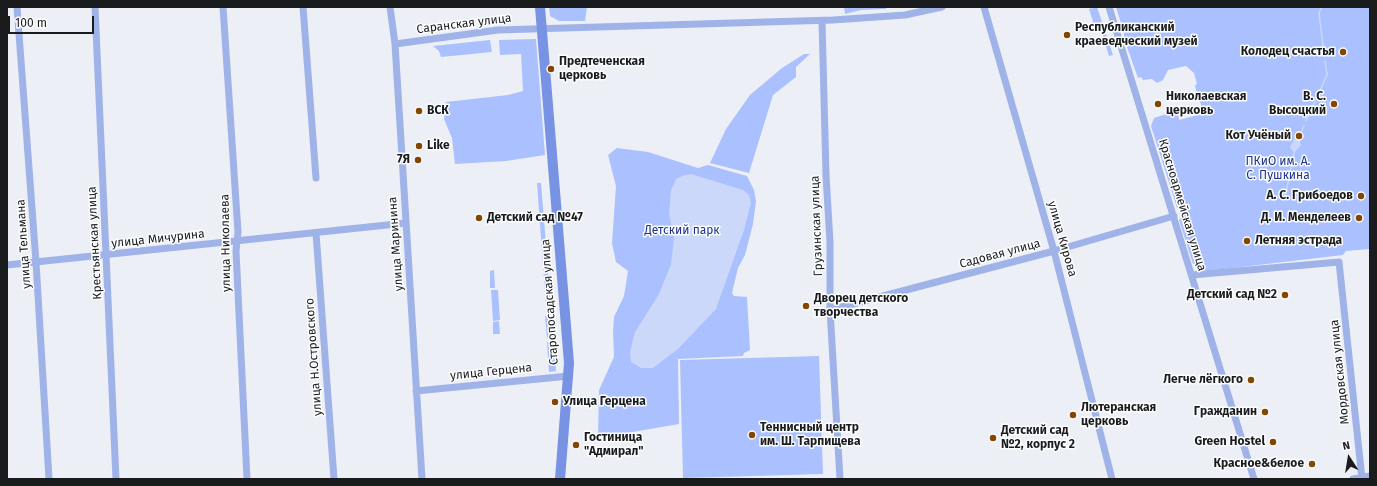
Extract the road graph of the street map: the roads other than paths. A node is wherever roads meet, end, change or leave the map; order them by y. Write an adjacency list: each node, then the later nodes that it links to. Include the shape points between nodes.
1 (17, 7): 20 (street, улица Тельмана)
2 (95, 7): 19 (street, Крестьянская улица)
3 (223, 7): 17 (street, улица Николаева)
4 (303, 7): 13 (street)
5 (390, 7): 12 (street, улица Маринина)
6 (942, 7): 10 (street, Саранская улица, via 882,17)
7 (984, 7): 18 (street, улица Кирова)
8 (1109, 7): 14 (street, Красноармейская улица)
9 (540, 10): 11 (main road, Старопосадская улица)
10 (822, 21): 11 (street, Саранская улица); 23 (street, Грузинская улица)
11 (542, 28): 12 (street, Саранская улица, via 495,30); 24 (main road, Старопосадская улица)
12 (395, 44): 15 (street, улица Маринина)
13 (316, 178)
14 (1174, 216): 18 (street, Садовая улица); 22 (street, Красноармейская улица)
15 (406, 223): 16 (street, улица Мичурина); 25 (street, улица Маринина)
16 (316, 233): 17 (street, улица Мичурина); 31 (street, улица Н.Островского)
17 (237, 242): 19 (street, улица Мичурина); 30 (street, улица Николаева)
18 (1054, 251): 23 (street, Садовая улица); 35 (street, улица Кирова)
19 (107, 256): 20 (street, улица Мичурина); 29 (street, Крестьянская улица)
20 (36, 262): 21 (street, улица Мичурина); 28 (street, улица Тельмана)
21 (7, 265)
22 (1192, 275): 27 (street, Мордовская улица, via 1339,262); 36 (street, Красноармейская улица)
23 (830, 310): 34 (street, Грузинская улица)
24 (569, 376): 25 (street, улица Герцена); 33 (main road, Старопосадская улица)
25 (416, 391): 32 (street, улица Маринина)
26 (1370, 476): 27 (street)
27 (1362, 478): 37 (street)
28 (49, 479)
29 (116, 479)
30 (247, 479)
31 (334, 479)
32 (422, 479)
33 (560, 479)
34 (840, 479)
35 (1112, 479)
36 (1254, 479)
37 (1353, 479)

